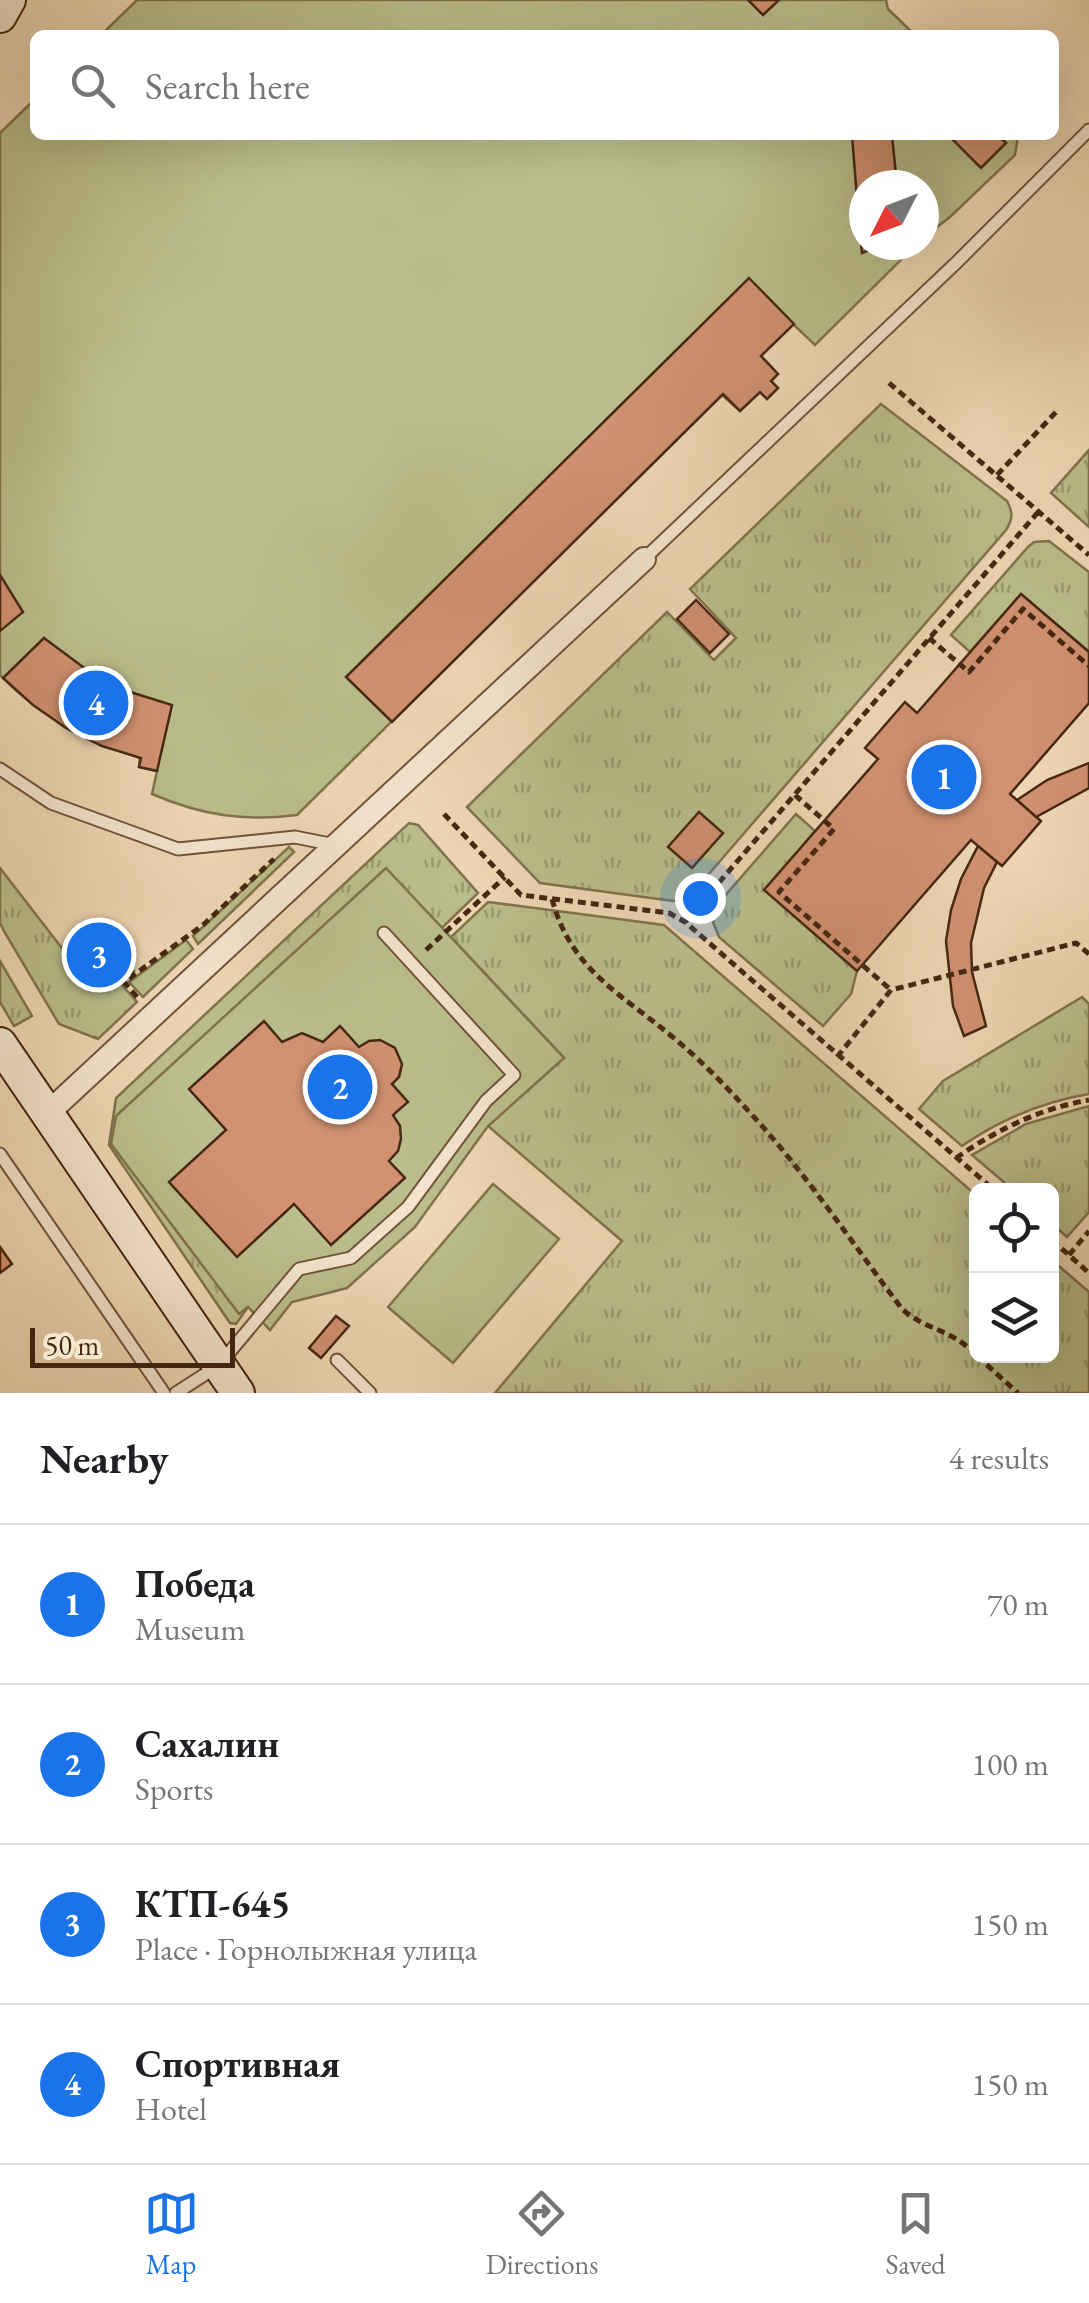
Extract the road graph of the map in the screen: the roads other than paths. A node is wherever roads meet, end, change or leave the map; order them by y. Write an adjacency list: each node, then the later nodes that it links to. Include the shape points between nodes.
1 (9, 0): 2 (street)
2 (0, 16)
3 (1089, 130): 4 (lane)
4 (644, 559): 6 (street)
5 (0, 769): 6 (lane, via 51,802 178,849 294,836)
6 (335, 845): 9 (street)
7 (384, 934): 12 (lane, via 514,1075 486,1101 408,1207 351,1258 299,1269)
8 (0, 1044): 9 (street)
9 (48, 1114): 12 (street)
10 (0, 1154): 13 (lane)
11 (337, 1360): 16 (lane)
12 (218, 1366): 14 (lane); 15 (street)
13 (164, 1393)
14 (176, 1393)
15 (238, 1393)
16 (370, 1393)

